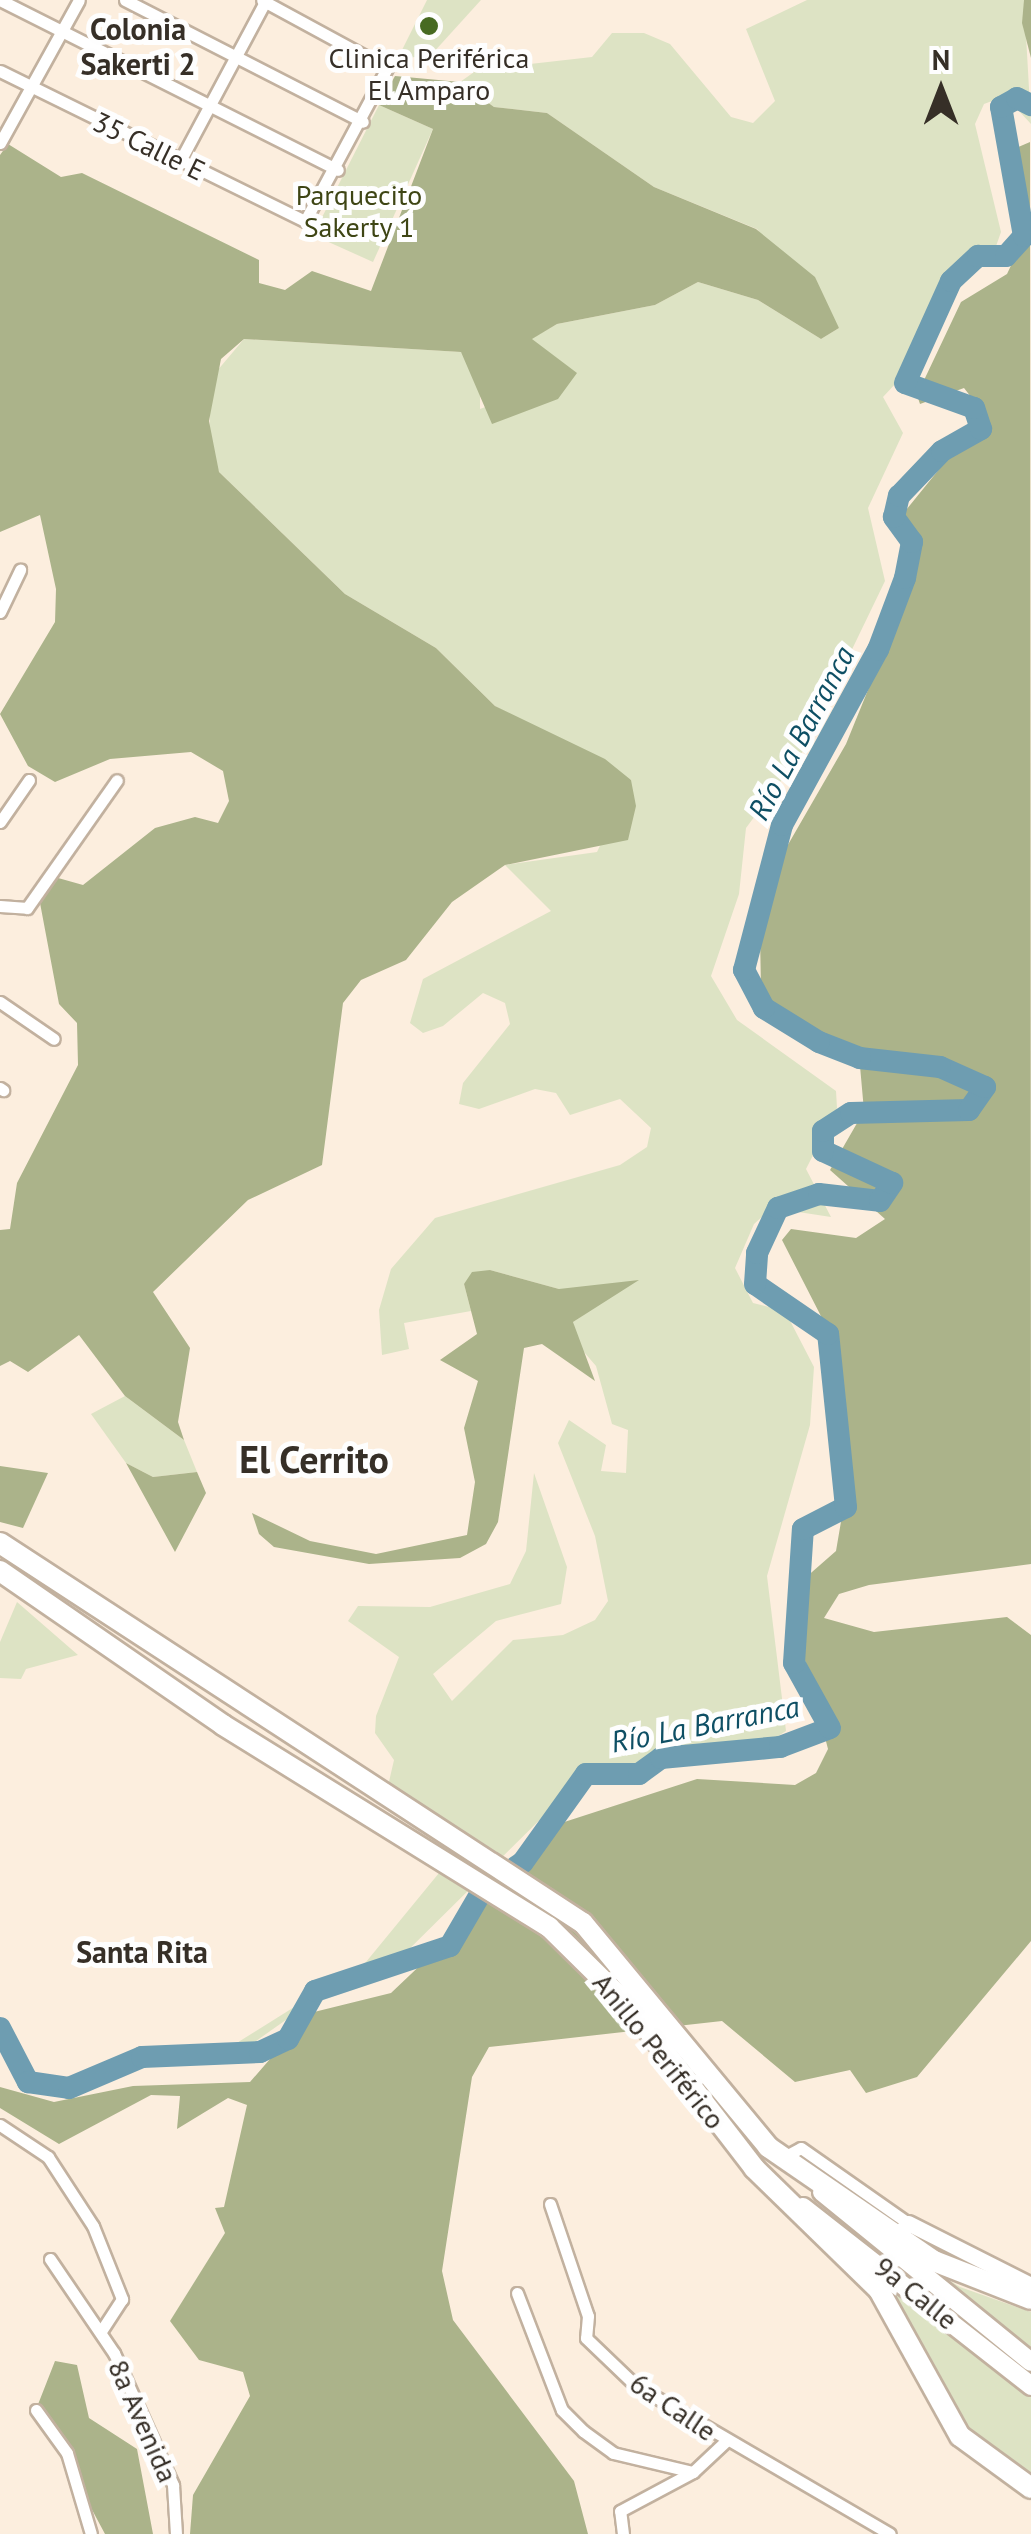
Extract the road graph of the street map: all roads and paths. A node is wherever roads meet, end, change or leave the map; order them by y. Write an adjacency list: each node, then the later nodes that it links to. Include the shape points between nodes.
1 (0, 0): 5 (street)
2 (78, 0): 5 (street)
3 (126, 0): 6 (street)
4 (263, 1): 6 (street); 10 (street, via 380,59 386,74)
5 (62, 32): 8 (street); 9 (street)
6 (236, 55): 9 (street); 10 (street)
7 (0, 71): 8 (street, 35 Calle E)
8 (34, 89): 11 (street); 12 (street, 35 Calle E)
9 (210, 106): 12 (street); 13 (street)
10 (364, 122): 13 (street)
11 (2, 138)
12 (180, 161): 13 (street, 35 Calle E, via 299,220 310,218)
13 (338, 170)
14 (20, 570): 15 (street)
15 (0, 612)
16 (29, 780): 18 (street)
17 (118, 780): 19 (street, via 27,908)
18 (0, 822)
19 (3, 908)
20 (0, 1002): 21 (street)
21 (54, 1039)
22 (0, 1542): 25 (highway, Anillo Periférico, via 583,1923)
23 (0, 1571): 28 (highway, Anillo Periférico, via 549,1927 631,2008 754,2168)
24 (0, 2125): 34 (street, 8a Avenida, via 48,2157 93,2226 122,2299)
25 (775, 2152): 26 (highway, Anillo Periférico); 29 (street, Anillo Periférico, via 796,2146)
26 (812, 2182): 29 (highway, Anillo Periférico); 35 (main road)
27 (550, 2204): 38 (street, 6a Calle, via 588,2316 586,2338 635,2385)
28 (798, 2204): 36 (main road, 9a Calle); 40 (highway, Anillo Periférico, via 879,2290 960,2436)
29 (902, 2230): 31 (street, Anillo Periférico); 33 (highway, Anillo Periférico)
30 (50, 2258): 34 (street)
31 (1031, 2284)
32 (517, 2293): 39 (street, via 562,2410 583,2432 614,2453)
33 (1031, 2299)
34 (100, 2331): 42 (street, 8a Avenida, via 173,2485)
35 (1031, 2362)
36 (1031, 2386)
37 (36, 2410): 41 (street, via 66,2453)
38 (725, 2442): 39 (street); 44 (street, 6a Calle)
39 (692, 2472): 43 (street, via 620,2511)
40 (1031, 2488)
41 (91, 2534)
42 (176, 2534)
43 (623, 2534)
44 (890, 2534)

